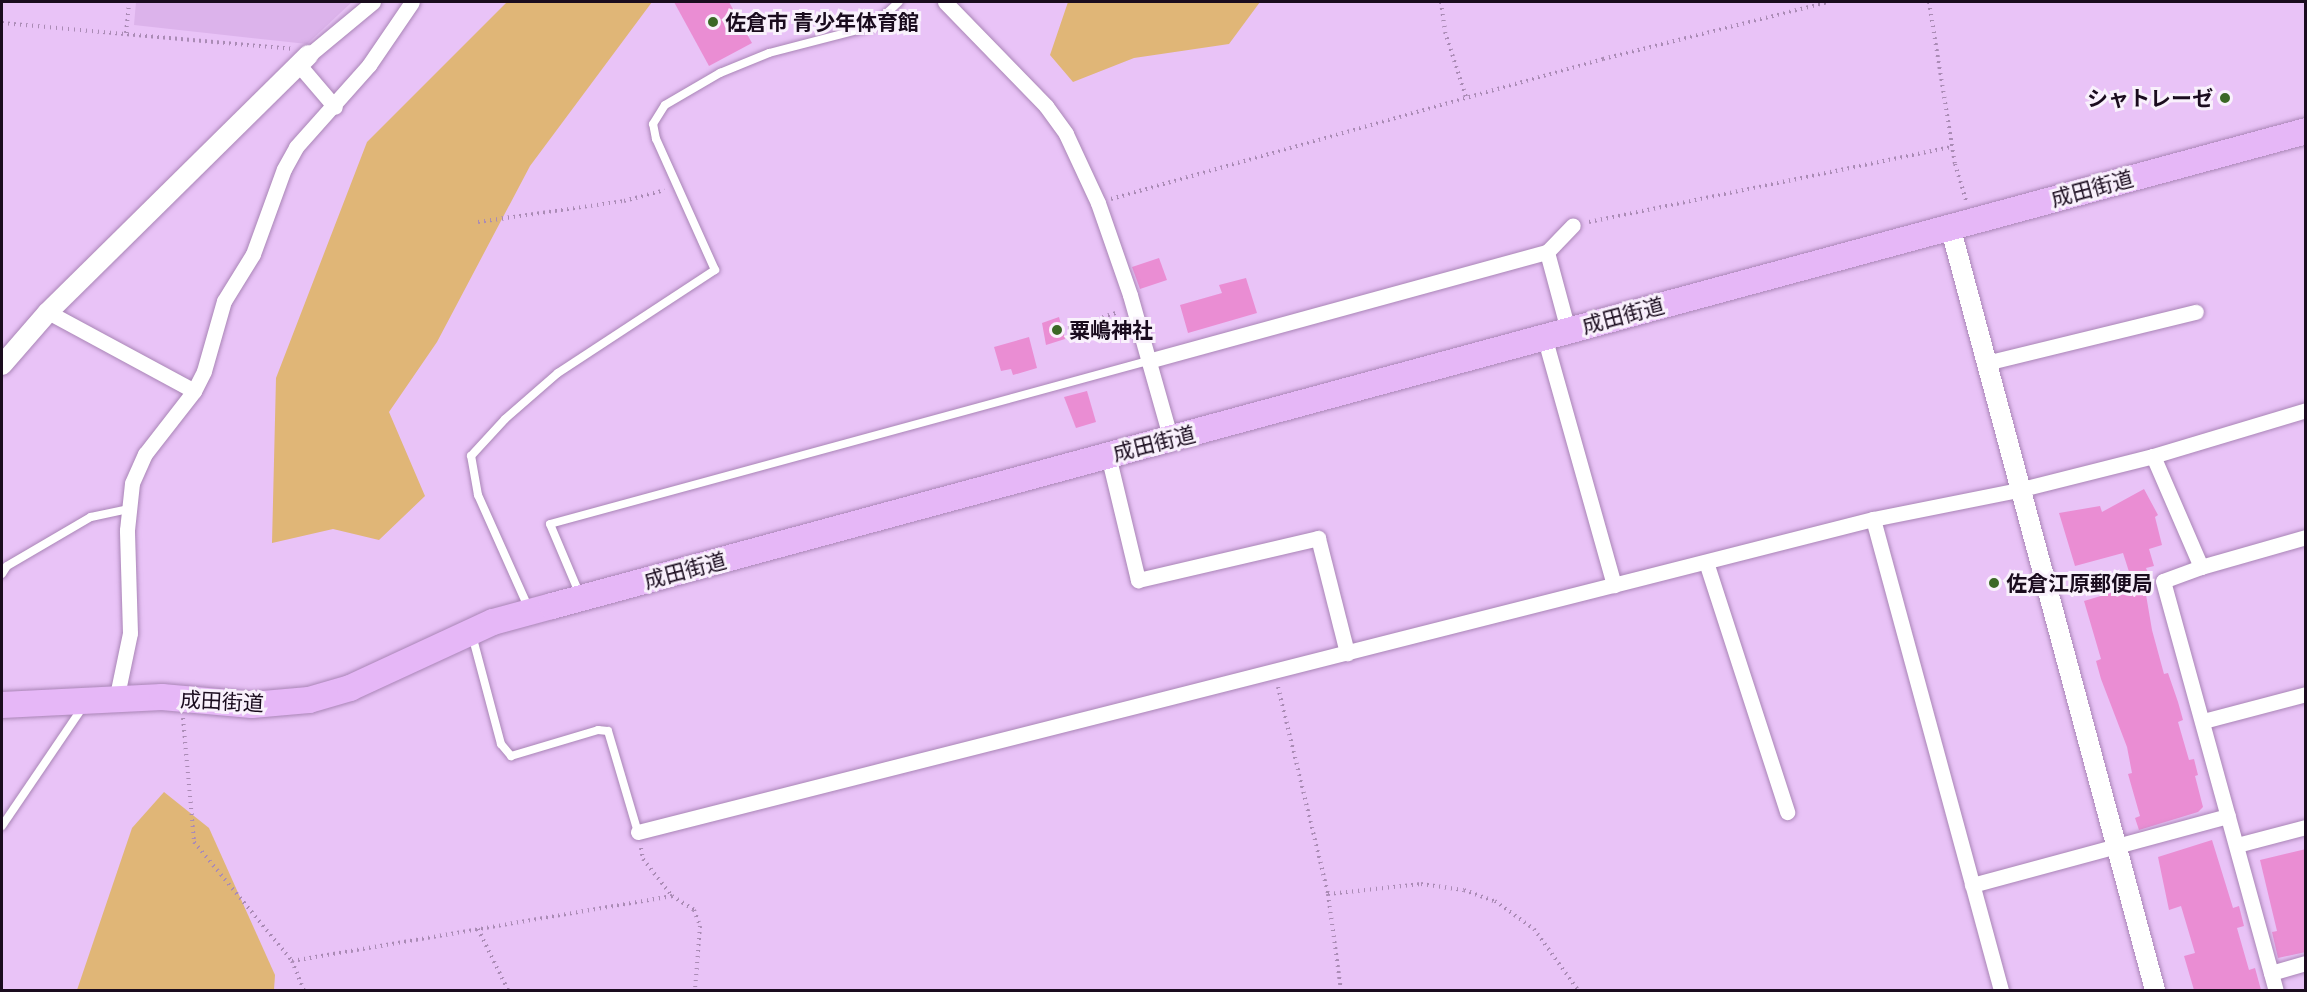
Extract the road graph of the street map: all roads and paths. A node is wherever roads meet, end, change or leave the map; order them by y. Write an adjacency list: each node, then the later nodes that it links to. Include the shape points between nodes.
1 (129, 2): 10 (path)
2 (372, 2): 11 (street)
3 (412, 2): 13 (street)
4 (899, 2): 16 (lane, via 873,26 769,53 720,73 665,105 653,124)
5 (945, 2): 17 (street, via 1046,106 1066,134)
6 (1441, 2): 12 (path)
7 (1828, 2): 12 (path)
8 (1929, 2): 15 (path)
9 (2, 23): 10 (path)
10 (126, 33): 11 (path, via 282,46)
11 (304, 60): 13 (street); 23 (street)
12 (1466, 97): 17 (path)
13 (335, 107): 31 (street, via 296,147 284,169 253,254 224,301 204,371)
14 (2306, 131): 19 (highway, 成田街道)
15 (1952, 147): 19 (path); 20 (path)
16 (677, 186): 18 (path, via 624,201); 45 (lane, via 715,270 558,373 505,419 471,456 478,495)
17 (1098, 203): 22 (street)
18 (478, 222)
19 (1961, 223): 26 (highway, 成田街道); 29 (street)
20 (1573, 225): 21 (street)
21 (1547, 252): 26 (street); 28 (street)
22 (1134, 308): 25 (path); 28 (street)
23 (48, 312): 30 (street); 31 (street)
24 (2196, 312): 29 (street)
25 (1068, 328)
26 (1568, 330): 27 (highway, 成田街道)
27 (1544, 336): 33 (highway, 成田街道); 43 (street)
28 (1148, 361): 33 (street); 44 (lane, via 550,524)
29 (1986, 363): 36 (street)
30 (2, 365)
31 (194, 391): 37 (street, via 145,454 132,483)
32 (2306, 410): 35 (street)
33 (1171, 440): 34 (highway, 成田街道)
34 (1108, 455): 44 (highway, 成田街道); 47 (street, via 1138,580 1318,538)
35 (2153, 456): 36 (street); 41 (street)
36 (2018, 490): 38 (street); 61 (street)
37 (129, 509): 42 (lane, via 91,517 7,566); 51 (street, via 130,633)
38 (1873, 519): 40 (street); 62 (street)
39 (2306, 537): 41 (street)
40 (1706, 562): 43 (street); 55 (street)
41 (2201, 567): 54 (street, via 2163,581)
42 (2, 574)
43 (1614, 585): 47 (street)
44 (581, 598): 45 (highway, 成田街道)
45 (530, 612): 46 (highway, 成田街道, via 493,622)
46 (472, 634): 50 (highway, 成田街道, via 350,688 309,700 252,705); 59 (lane, via 501,744 511,756 598,730 608,731)
47 (1347, 653): 48 (street)
48 (1274, 671): 59 (street); 63 (path)
49 (2306, 694): 54 (street)
50 (181, 699): 51 (highway, 成田街道); 66 (path, via 194,842)
51 (116, 700): 52 (highway, 成田街道)
52 (87, 701): 53 (highway, 成田街道); 57 (lane)
53 (2, 705)
54 (2203, 721): 56 (street)
55 (1787, 812)
56 (2228, 816): 60 (street); 61 (street)
57 (2, 826)
58 (2306, 827): 60 (street)
59 (638, 832): 64 (path, via 643,859)
60 (2237, 845): 68 (street)
61 (2117, 847): 62 (street); 75 (street)
62 (1972, 885): 74 (street)
63 (1328, 894): 72 (path); 73 (path, via 1421,884 1464,890 1494,901 1534,930)
64 (672, 896): 65 (path); 71 (path, via 694,910 700,926)
65 (478, 929): 66 (path); 70 (path)
66 (292, 961): 69 (path)
67 (2306, 963): 68 (street)
68 (2271, 973): 76 (street)
69 (304, 990)
70 (508, 990)
71 (695, 990)
72 (1341, 990)
73 (1578, 990)
74 (2001, 990)
75 (2155, 990)
76 (2276, 990)

